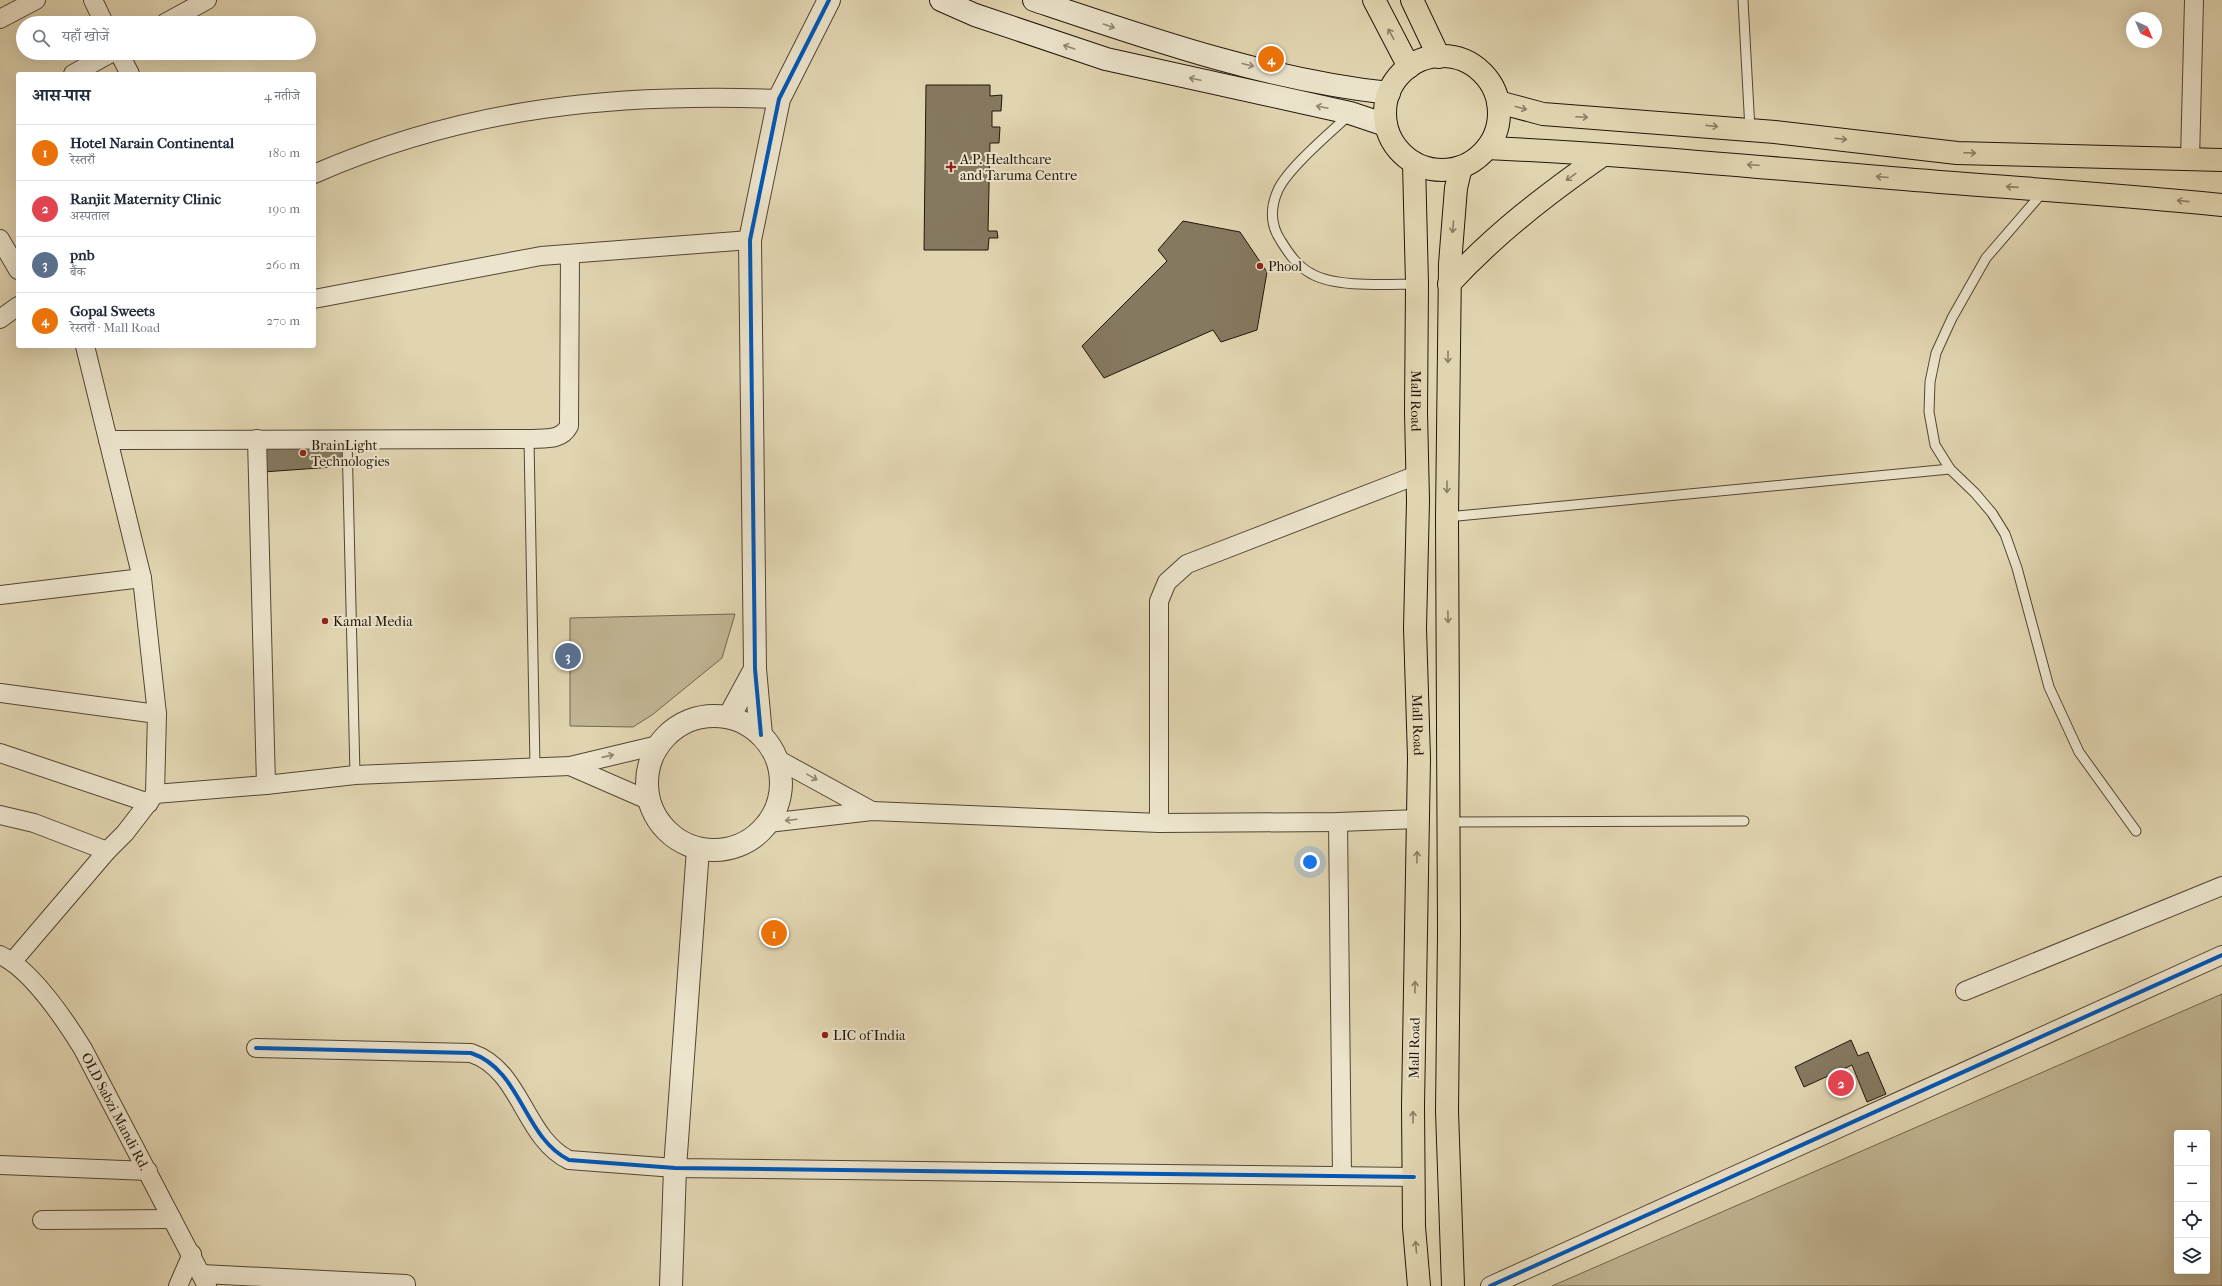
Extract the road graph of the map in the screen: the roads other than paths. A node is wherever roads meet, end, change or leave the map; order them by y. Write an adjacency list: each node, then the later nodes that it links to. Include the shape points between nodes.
1 (36, 0): 13 (street)
2 (93, 0): 11 (street)
3 (207, 0): 12 (street)
4 (829, 0): 21 (street)
5 (941, 0): 23 (street, one-way to 5, via 1106,60 975,15)
6 (1034, 0): 20 (street, one-way to 20, via 1198,53 1340,88)
7 (1374, 0): 17 (main road, one-way to 7)
8 (1412, 0): 14 (main road)
9 (1743, 0): 25 (lane)
10 (2194, 0): 28 (street)
11 (101, 16)
12 (178, 16)
13 (0, 19)
14 (1439, 57): 17 (main road); 22 (main road, via 1455,58 1470,64 1483,74 1493,87)
15 (98, 60): 18 (street)
16 (123, 60): 19 (street)
17 (1409, 67): 20 (main road, via 1397,79)
18 (77, 72)
19 (129, 72)
20 (1389, 93): 24 (main road)
21 (779, 99): 32 (street, via 706,96 588,102 536,108 453,125 351,158); 36 (street)
22 (1498, 102): 25 (main road, one-way to 25, via 1543,114); 26 (main road, via 1499,118 1495,134)
23 (1350, 113): 24 (street); 39 (lane, via 1288,175 1272,208 1274,230 1298,264 1313,275 1346,284)
24 (1386, 125): 30 (main road, via 1401,153)
25 (1750, 130): 28 (main road, one-way to 28, via 1957,153)
26 (1487, 148): 27 (main road); 31 (main road, via 1475,160)
27 (1603, 155): 33 (main road, one-way to 27); 40 (main road, one-way to 40, via 1525,211 1474,256)
28 (2190, 160): 29 (main road)
29 (2222, 160)
30 (1414, 163): 31 (main road, via 1445,170); 39 (main road, Mall Road)
31 (1461, 167): 40 (main road, Mall Road, one-way to 40, via 1456,188)
32 (316, 173)
33 (2046, 189): 34 (main road, one-way to 33); 49 (lane, via 1986,258 1968,286 1936,353 1930,382 1929,412 1935,445)
34 (2222, 205)
35 (0, 239): 38 (street)
36 (750, 240): 37 (street); 54 (street)
37 (570, 254): 41 (street, via 542,256); 47 (street, via 569,426 566,432 558,437)
38 (16, 267)
39 (1417, 284): 50 (main road, Mall Road)
40 (1449, 284): 51 (main road, Mall Road, one-way to 51)
41 (316, 299)
42 (16, 307): 43 (street)
43 (0, 319)
44 (85, 348): 48 (street)
45 (257, 439): 46 (street); 48 (street); 65 (street)
46 (347, 439): 47 (street); 64 (lane)
47 (529, 439): 63 (lane)
48 (108, 440): 52 (street)
49 (1950, 469): 51 (lane); 76 (lane, via 1992,513 2005,534 2017,568 2049,687 2064,723 2078,752)
50 (1417, 475): 70 (main road, Mall Road, via 1415,628); 75 (street, via 1187,564 1167,582 1159,601)
51 (1447, 517): 73 (main road, Mall Road, one-way to 73)
52 (142, 578): 53 (street); 56 (street)
53 (0, 596)
54 (755, 669): 57 (street); 58 (street)
55 (0, 693): 56 (street)
56 (158, 714): 66 (street)
57 (729, 716): 58 (street, via 751,726); 59 (street, via 700,716 674,728)
58 (761, 735): 61 (street)
59 (658, 745): 62 (street, one-way to 59); 67 (street, via 646,779)
60 (0, 753): 66 (street)
61 (777, 759): 68 (street, one-way to 68); 74 (street, via 782,782 779,802)
62 (570, 766): 63 (street); 67 (street)
63 (535, 767): 64 (street)
64 (355, 775): 65 (street)
65 (266, 786): 66 (street)
66 (152, 798): 78 (street, via 126,833)
67 (648, 800): 77 (street, via 658,821 677,840)
68 (872, 811): 74 (street, one-way to 74); 75 (street)
69 (0, 814): 78 (street, via 34,823)
70 (1418, 819): 72 (street); 88 (main road, Mall Road, one-way to 70)
71 (1744, 820): 73 (lane)
72 (1338, 822): 75 (street); 87 (street)
73 (1448, 822): 97 (main road, Mall Road, via 1447,1111)
74 (768, 823): 77 (street, via 746,843 723,850)
75 (1159, 823)
76 (2136, 831)
77 (698, 849): 85 (street)
78 (107, 851): 81 (street)
79 (2222, 886): 82 (street)
80 (2222, 955): 98 (street)
81 (6, 958): 86 (street, OLD Sabzi Mandi Rd., via 60,1013 84,1049)
82 (1965, 991)
83 (256, 1048): 85 (street, via 472,1053 485,1058 496,1067 512,1087 544,1140 558,1154 569,1160)
84 (0, 1165): 86 (street)
85 (675, 1168): 87 (street); 95 (street)
86 (148, 1171): 89 (street, OLD Sabzi Mandi Rd.)
87 (1342, 1176): 88 (street)
88 (1414, 1177): 96 (main road, Mall Road, one-way to 88, via 1414,1227)
89 (172, 1219): 90 (street); 91 (street, OLD Sabzi Mandi Rd.)
90 (42, 1220)
91 (192, 1254): 92 (street, OLD Sabzi Mandi Rd.); 94 (street)
92 (205, 1280): 93 (street)
93 (406, 1284)
94 (178, 1286)
95 (671, 1286)
96 (1419, 1286)
97 (1453, 1286)
98 (1490, 1286)

